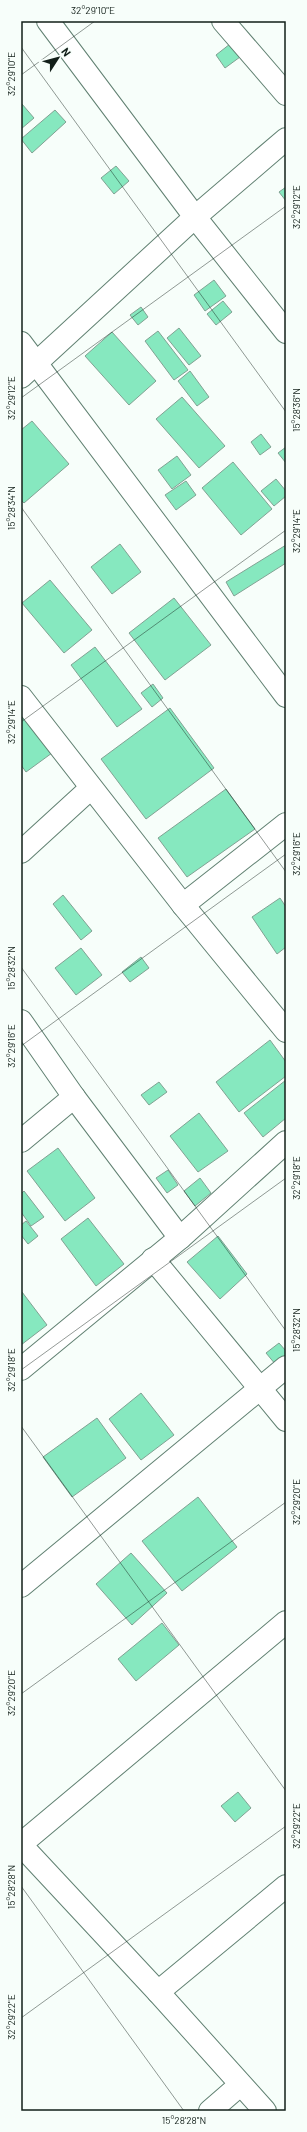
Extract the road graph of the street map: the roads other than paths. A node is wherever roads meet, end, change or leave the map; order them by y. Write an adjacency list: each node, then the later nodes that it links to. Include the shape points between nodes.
1 (48, 21): 5 (street)
2 (223, 21): 3 (street)
3 (286, 94)
4 (286, 140): 5 (street)
5 (195, 217): 6 (street); 8 (street)
6 (286, 332)
7 (21, 343): 8 (street)
8 (29, 370): 9 (street)
9 (286, 696)
10 (21, 697): 11 (street)
11 (92, 788): 13 (street); 14 (street)
12 (286, 824): 14 (street)
13 (21, 852)
14 (183, 905): 16 (street)
15 (21, 1021): 17 (street)
16 (286, 1031)
17 (74, 1097): 18 (street); 20 (street)
18 (21, 1141)
19 (286, 1142): 20 (street)
20 (180, 1238): 21 (street)
21 (153, 1259): 23 (street); 24 (street)
22 (286, 1367): 24 (street)
23 (21, 1369)
24 (260, 1389): 25 (street); 26 (street)
25 (286, 1420)
26 (21, 1586)
27 (286, 1622): 28 (street)
28 (21, 1844): 30 (street)
29 (286, 1886): 30 (street)
30 (158, 1992): 31 (street)
31 (240, 2085): 32 (street); 33 (street)
32 (210, 2111)
33 (265, 2111)

